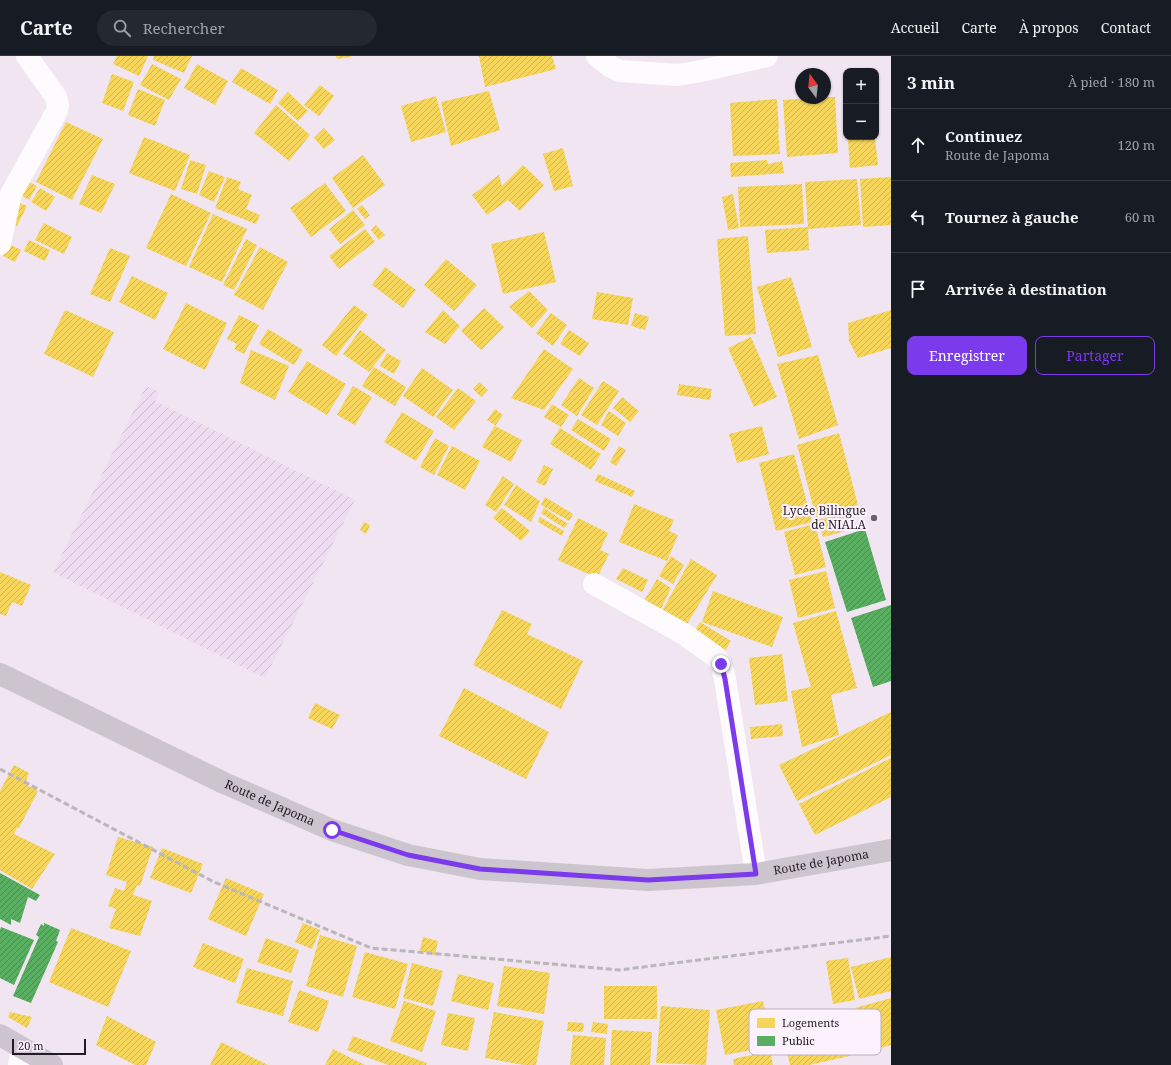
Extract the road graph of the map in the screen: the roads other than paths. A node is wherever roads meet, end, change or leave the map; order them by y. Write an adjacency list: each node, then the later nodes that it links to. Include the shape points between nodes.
1 (27, 56): 4 (street, via 56,97 58,105 11,194)
2 (597, 56): 3 (street, via 620,71 678,75)
3 (767, 56)
4 (0, 244)
5 (594, 584): 8 (street, via 684,634 716,657 721,664)
6 (0, 674): 8 (main road, Route de Japoma, via 238,789 332,830 408,855 480,869 648,880)
7 (891, 850): 8 (main road, Route de Japoma)
8 (756, 874)
9 (0, 1035): 10 (main road)
10 (21, 1057): 11 (main road)
11 (52, 1065)

